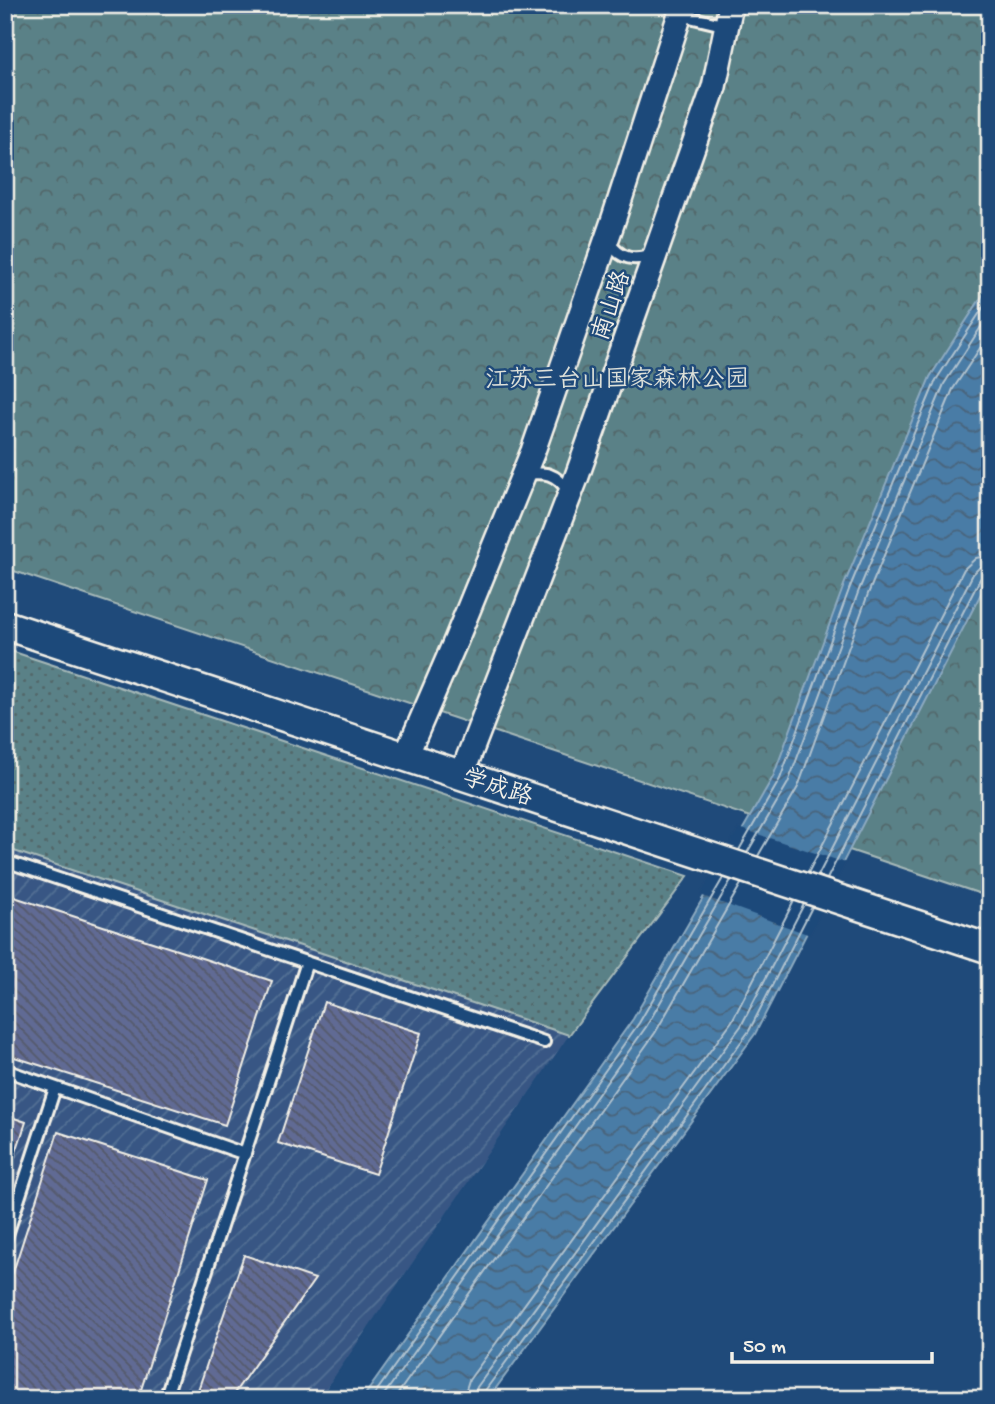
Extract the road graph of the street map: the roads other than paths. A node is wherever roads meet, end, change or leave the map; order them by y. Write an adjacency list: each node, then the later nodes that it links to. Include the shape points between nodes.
1 (682, 10): 2 (lane); 3 (street, 南山路)
2 (729, 16): 4 (street, 南山路, via 714,87)
3 (607, 239): 4 (lane, via 616,253 637,260); 5 (street, 南山路)
4 (655, 255): 6 (street, 南山路)
5 (523, 474): 6 (lane, via 543,472 559,479); 8 (street, 南山路)
6 (570, 495): 9 (street, 南山路)
7 (5, 625): 8 (street, 学成路)
8 (406, 756): 9 (street, 学成路)
9 (462, 774): 11 (street, 学成路)
10 (5, 861): 12 (lane)
11 (990, 949)
12 (307, 962): 13 (lane); 16 (lane)
13 (544, 1042)
14 (5, 1070): 15 (lane)
15 (55, 1088): 16 (lane); 17 (lane)
16 (245, 1154): 18 (lane)
17 (5, 1241)
18 (165, 1399)

